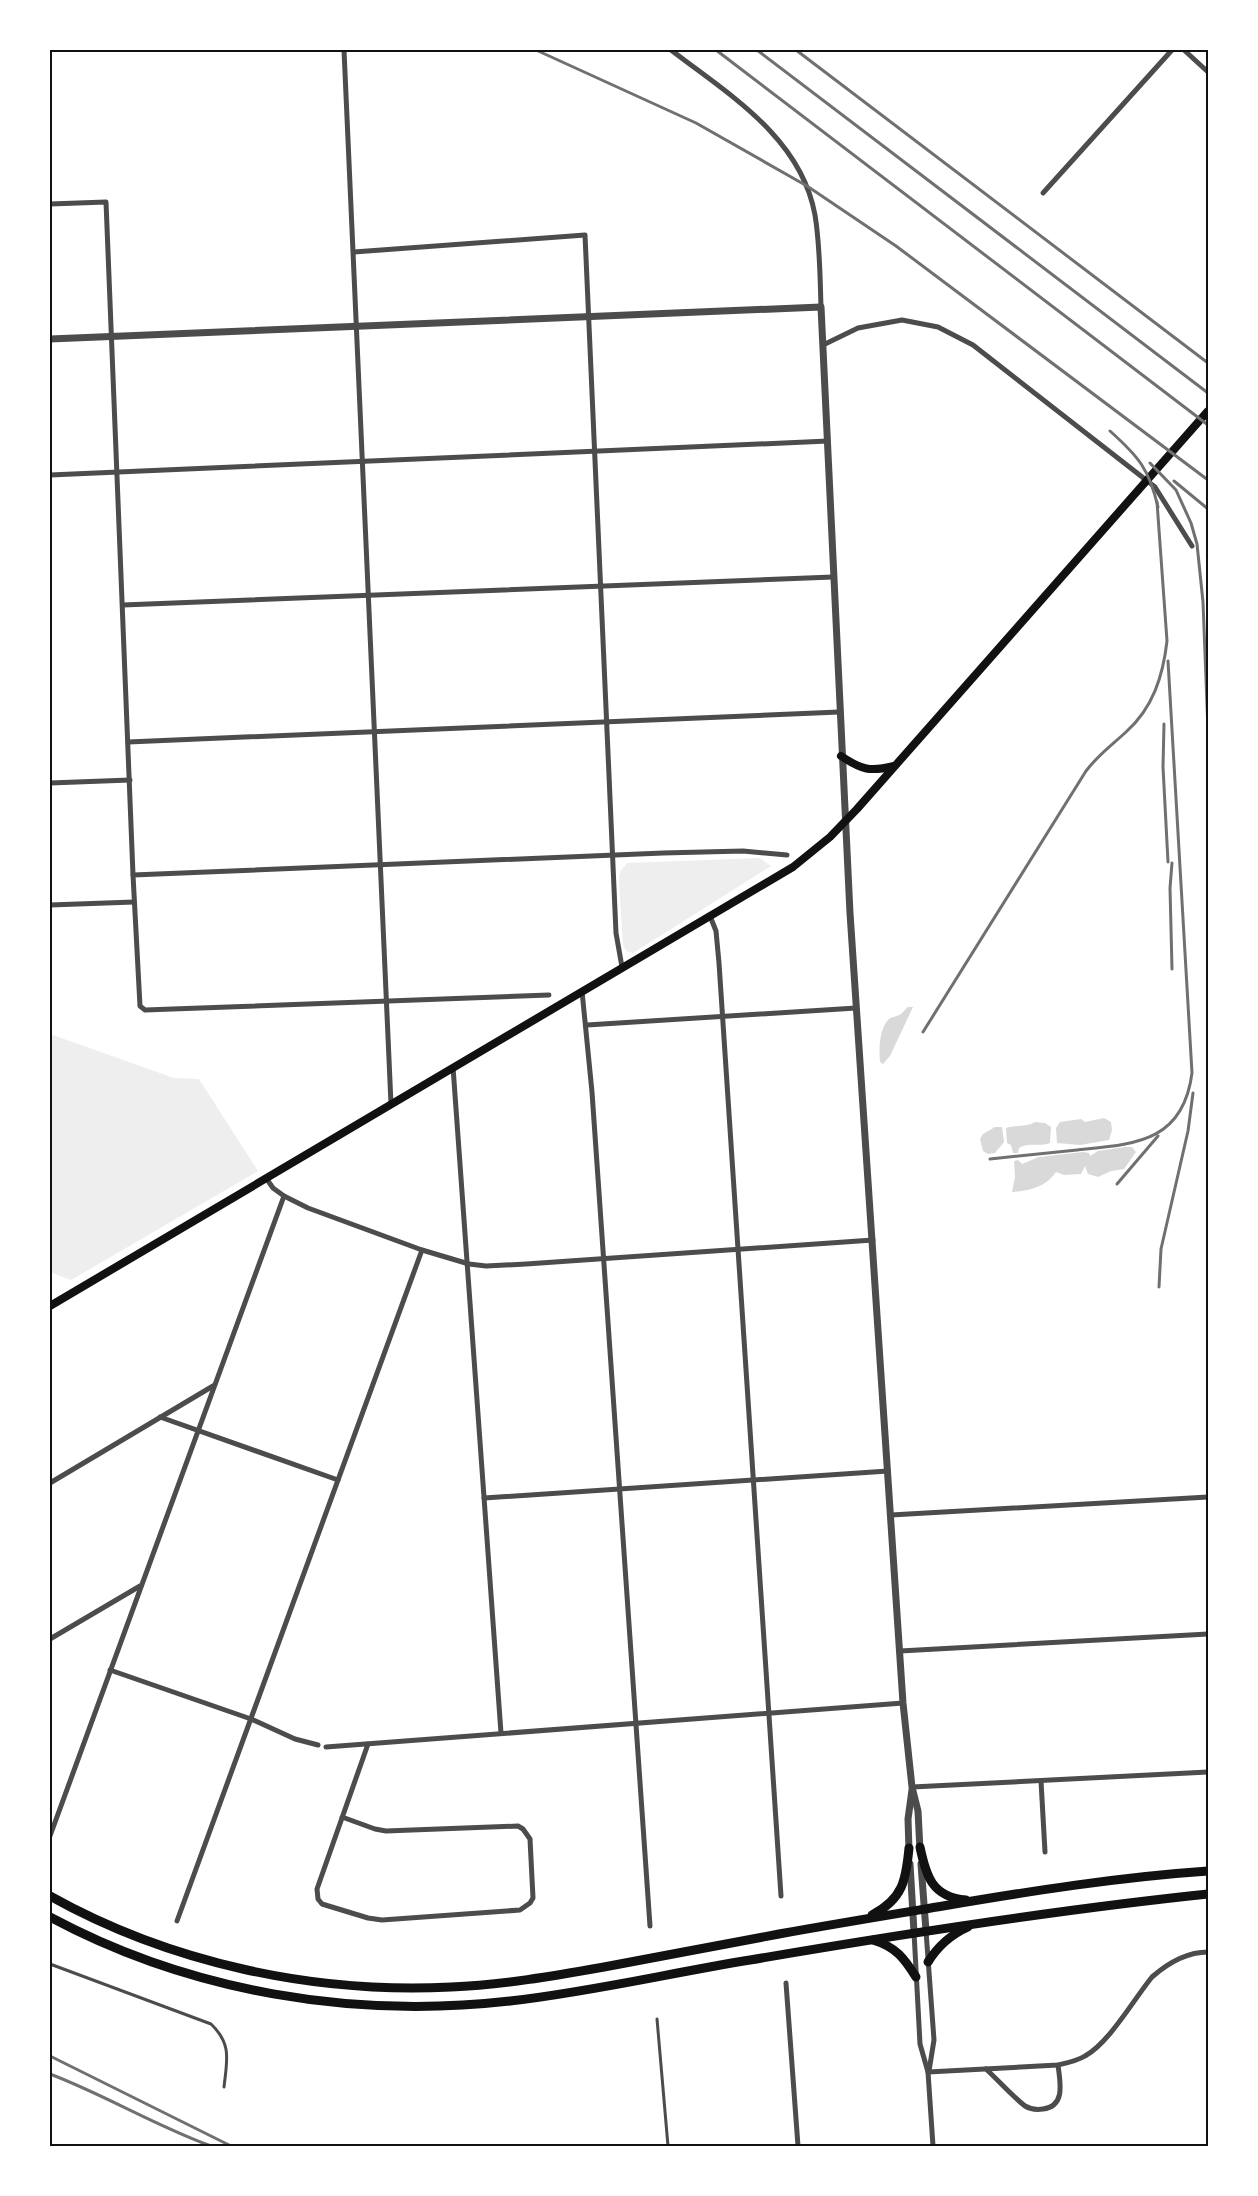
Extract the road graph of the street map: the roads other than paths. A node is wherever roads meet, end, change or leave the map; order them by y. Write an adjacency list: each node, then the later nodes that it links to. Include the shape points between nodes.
1 (344, 50): 8 (street)
2 (671, 50): 9 (street, via 769,129 797,165 815,214)
3 (1172, 50): 6 (street)
4 (1184, 50): 5 (street)
5 (1209, 72)
6 (1043, 193)
7 (50, 204): 12 (street, via 106,202)
8 (354, 252): 10 (street, via 585,235); 11 (street)
9 (821, 307): 10 (street); 14 (street)
10 (589, 316): 11 (street); 17 (street)
11 (356, 327): 12 (street); 18 (street)
12 (112, 337): 13 (street); 19 (street)
13 (50, 339)
14 (823, 345): 16 (street); 21 (street, via 858,328 902,320 938,327 973,345 1155,487)
15 (1209, 411): 31 (main road)
16 (828, 441): 17 (street); 22 (street)
17 (594, 451): 18 (street); 23 (street)
18 (362, 462): 19 (street); 24 (street)
19 (118, 472): 20 (street); 25 (street)
20 (50, 475)
21 (1192, 546)
22 (833, 577): 23 (street); 26 (street)
23 (600, 587): 24 (street); 27 (street)
24 (368, 596): 25 (street); 28 (street)
25 (123, 605): 29 (street)
26 (839, 711): 27 (street); 30 (street)
27 (606, 720): 28 (street); 35 (street)
28 (373, 731): 29 (street); 37 (street)
29 (128, 742): 32 (street)
30 (841, 756): 31 (main road, via 867,770); 34 (street)
31 (896, 765): 34 (main road)
32 (129, 780): 33 (street); 38 (street)
33 (50, 783)
34 (845, 822): 41 (main road, via 812,854); 46 (street)
35 (613, 855): 36 (street, via 743,851); 37 (street); 42 (street, via 616,933)
36 (787, 855)
37 (380, 865): 38 (street); 45 (street)
38 (133, 875): 39 (street)
39 (134, 902): 40 (street); 45 (street, via 142,1009)
40 (50, 905)
41 (710, 916): 42 (main road); 47 (street, via 716,931)
42 (622, 967): 43 (main road)
43 (582, 991): 48 (street); 49 (main road)
44 (549, 995): 45 (street)
45 (385, 1001): 50 (street)
46 (856, 1008): 47 (street); 53 (street)
47 (723, 1016): 48 (street); 55 (street)
48 (587, 1025): 56 (street)
49 (453, 1067): 50 (main road); 57 (street)
50 (391, 1104): 51 (main road)
51 (266, 1178): 52 (street); 58 (main road)
52 (284, 1196): 54 (street, via 347,1224); 59 (street)
53 (873, 1240): 55 (street); 62 (street)
54 (422, 1250): 57 (street); 63 (street)
55 (738, 1250): 56 (street); 64 (street)
56 (604, 1259): 57 (street); 66 (street)
57 (468, 1264): 68 (street)
58 (50, 1306)
59 (213, 1386): 60 (street); 61 (street)
60 (160, 1417): 61 (street); 65 (street)
61 (197, 1430): 63 (street); 70 (street)
62 (888, 1471): 64 (street); 69 (street)
63 (338, 1480): 77 (street)
64 (754, 1481): 66 (street); 76 (street)
65 (50, 1483)
66 (619, 1490): 68 (street); 78 (street)
67 (1209, 1497): 69 (street)
68 (484, 1498): 79 (street)
69 (891, 1515): 73 (street)
70 (140, 1586): 72 (street); 74 (street)
71 (1209, 1634): 73 (street)
72 (50, 1639)
73 (900, 1651): 75 (street)
74 (110, 1670): 77 (street); 87 (street)
75 (903, 1703): 76 (street); 85 (street)
76 (769, 1713): 78 (street); 94 (street)
77 (251, 1719): 81 (street, via 286,1736); 100 (street)
78 (634, 1722): 79 (street); 102 (street)
79 (501, 1732): 80 (street)
80 (368, 1744): 82 (street); 86 (street)
81 (318, 1745)
82 (326, 1747)
83 (1209, 1772): 84 (street)
84 (1041, 1781): 85 (street); 90 (street)
85 (912, 1787): 88 (street); 89 (street)
86 (342, 1817): 86 (street, via 317,1889 318,1899 326,1906 382,1920 520,1910 533,1898 530,1839 518,1826 386,1831)
87 (50, 1836)
88 (920, 1847): 95 (highway, via 931,1883 939,1891); 96 (street)
89 (909, 1848): 97 (street); 99 (highway, via 899,1894)
90 (1045, 1852)
91 (1209, 1871): 95 (highway)
92 (1209, 1894): 101 (highway)
93 (50, 1896): 99 (highway, via 120,1930 196,1957 283,1977 392,1988 496,1984 552,1976)
94 (781, 1896)
95 (977, 1900): 96 (highway)
96 (924, 1909): 97 (highway); 103 (street)
97 (912, 1911): 99 (highway); 104 (street)
98 (50, 1917): 105 (highway, via 137,1956 220,1983 294,1998 405,2007 558,1994)
99 (862, 1919)
100 (177, 1921)
101 (981, 1922): 103 (highway); 107 (highway, via 950,1937)
102 (650, 1926)
103 (926, 1930): 104 (highway); 107 (street)
104 (914, 1932): 105 (highway); 109 (street)
105 (871, 1940): 109 (highway, via 902,1954)
106 (1209, 1952): 112 (street, via 1185,1956 1162,1968 1094,2050)
107 (928, 1962): 114 (street, via 934,2040)
108 (50, 1964): 115 (lane, via 211,2024 226,2042)
109 (916, 1977): 114 (street, via 920,2044)
110 (786, 1983): 117 (street)
111 (657, 2019): 116 (lane)
112 (1058, 2065): 113 (street); 113 (street, via 1059,2099 1042,2109 1025,2106)
113 (986, 2069): 114 (street)
114 (928, 2072): 118 (street)
115 (224, 2087)
116 (668, 2146)
117 (798, 2146)
118 (933, 2146)

